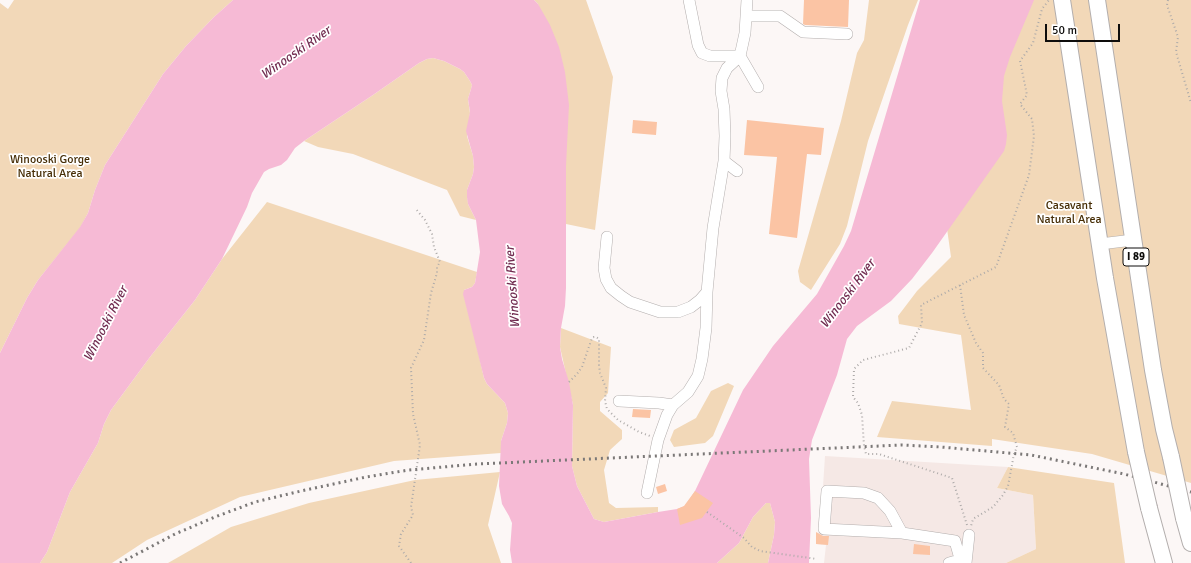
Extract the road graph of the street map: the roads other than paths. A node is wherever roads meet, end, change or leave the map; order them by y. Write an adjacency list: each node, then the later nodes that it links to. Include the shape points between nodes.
1 (689, 0): 7 (street, via 702,53 710,56)
2 (748, 0): 5 (street)
3 (1062, 0): 13 (highway)
4 (1097, 0): 12 (highway, I 89)
5 (747, 16): 6 (street, via 780,16 803,32); 7 (street)
6 (847, 34)
7 (740, 56): 8 (street); 9 (street, via 727,68 722,78)
8 (758, 87)
9 (724, 161): 10 (street); 14 (street)
10 (737, 171)
11 (607, 237): 14 (street, via 604,268 606,279 611,288 630,302 660,312 678,312 691,307)
12 (1133, 240): 13 (street); 21 (highway, I 89, bridge, via 1164,429)
13 (1100, 244): 18 (highway, bridge, via 1124,391)
14 (706, 292): 16 (street, via 706,328 698,376 688,392)
15 (619, 401): 16 (street)
16 (673, 406): 17 (street, via 666,415 658,440)
17 (647, 493)
18 (1149, 508): 24 (highway); 25 (highway)
19 (902, 534): 19 (street, via 824,529 827,491 864,493 878,498 890,511); 23 (street, via 955,541)
20 (970, 535): 23 (street)
21 (1191, 543)
22 (949, 563): 23 (street)
23 (964, 563)
24 (1154, 563)
25 (1164, 563)

